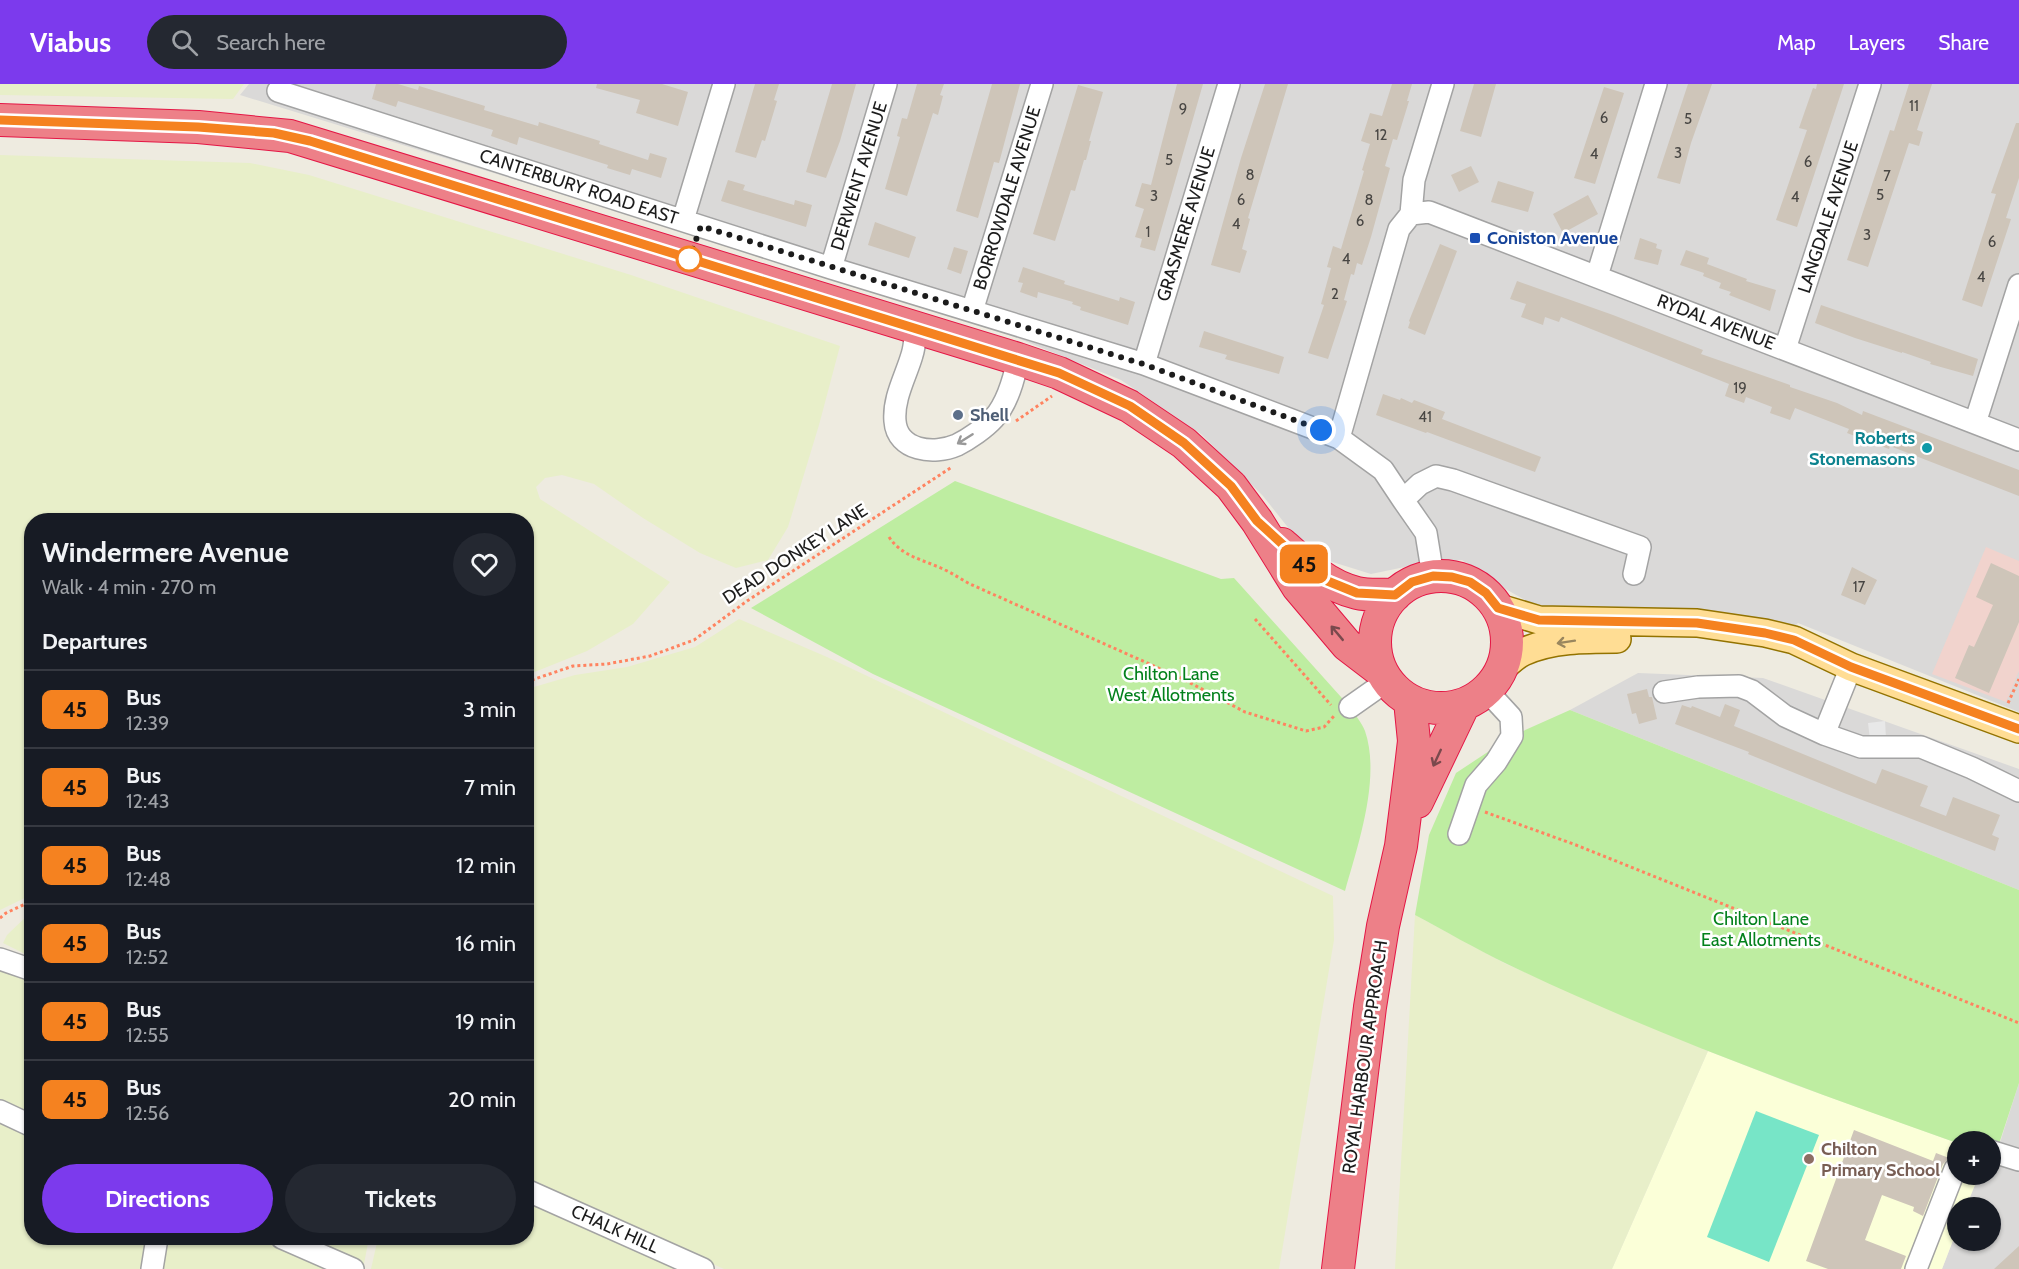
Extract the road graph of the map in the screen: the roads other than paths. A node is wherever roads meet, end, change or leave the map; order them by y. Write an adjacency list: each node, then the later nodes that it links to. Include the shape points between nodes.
1 (724, 84): 11 (street)
2 (886, 84): 12 (street, DERWENT AVENUE)
3 (1042, 84): 15 (street, BORROWDALE AVENUE)
4 (1229, 84): 19 (street, GRASMERE AVENUE)
5 (1443, 84): 10 (street, via 1414,180)
6 (1656, 84): 13 (street)
7 (1870, 84): 17 (street, LANGDALE AVENUE)
8 (278, 91): 11 (street, CANTERBURY ROAD EAST)
9 (0, 120): 16 (highway, CANTERBURY ROAD EAST, via 198,127 290,136)
10 (1411, 214): 13 (street, RYDAL AVENUE, via 1429,212); 21 (street, via 1399,229)
11 (683, 220): 12 (street, CANTERBURY ROAD EAST)
12 (831, 268): 15 (street, CANTERBURY ROAD EAST)
13 (1597, 276): 17 (street, RYDAL AVENUE)
14 (2019, 285): 20 (street)
15 (972, 311): 19 (street, CANTERBURY ROAD EAST)
16 (916, 327): 18 (highway, CANTERBURY ROAD EAST); 18 (street, one-way to 16, via 1012,384 986,424 955,446 914,447 901,440 895,422)
17 (1785, 349): 20 (street, RYDAL AVENUE)
18 (1018, 359): 24 (highway, CANTERBURY ROAD EAST, via 1130,406 1175,437 1231,486)
19 (1143, 364): 21 (street, CANTERBURY ROAD EAST)
20 (1975, 423): 22 (street, RYDAL AVENUE)
21 (1339, 438): 23 (street, CANTERBURY ROAD EAST, via 1383,470)
22 (2019, 440)
23 (1403, 500): 25 (street, via 1436,476 1453,480 1640,547); 26 (street, CANTERBURY ROAD EAST, via 1426,533)
24 (1257, 521): 27 (highway, CANTERBURY ROAD EAST, via 1325,580 1357,593); 30 (highway, CANTERBURY ROAD EAST, one-way to 24, via 1347,645 1298,586)
25 (1634, 574)
26 (1433, 576): 27 (highway, via 1412,582); 28 (highway, via 1470,582)
27 (1395, 595): 30 (highway, via 1384,608 1375,639)
28 (1498, 608): 29 (main road, via 1539,620 1697,623 1765,633 1794,640); 31 (highway, via 1508,646)
29 (1842, 663): 31 (main road, one-way to 31, via 1693,640 1585,639 1521,652); 35 (main road); 36 (street)
30 (1384, 676): 33 (highway); 34 (street)
31 (1484, 688): 33 (highway, via 1436,709); 38 (street, via 1511,717 1512,736 1476,785); 39 (highway, ROYAL HARBOUR APPROACH, one-way to 39, via 1431,770)
32 (1664, 692): 36 (street, via 1739,686 1785,716)
33 (1410, 701): 39 (highway, ROYAL HARBOUR APPROACH, via 1414,741)
34 (1350, 707)
35 (2012, 720)
36 (1824, 734): 37 (street, via 1861,747 1921,747)
37 (2019, 791)
38 (1459, 834)
39 (1401, 846): 53 (highway, ROYAL HARBOUR APPROACH, via 1370,1007)
40 (0, 959): 41 (street)
41 (24, 967)
42 (0, 1112): 43 (street)
43 (24, 1122)
44 (2001, 1155): 45 (street)
45 (2019, 1161)
46 (1949, 1185): 54 (street)
47 (534, 1194): 52 (street, CHALK HILL)
48 (156, 1245): 50 (street)
49 (298, 1245): 51 (street)
50 (152, 1269)
51 (353, 1269)
52 (703, 1269)
53 (1338, 1269)
54 (1916, 1269)

